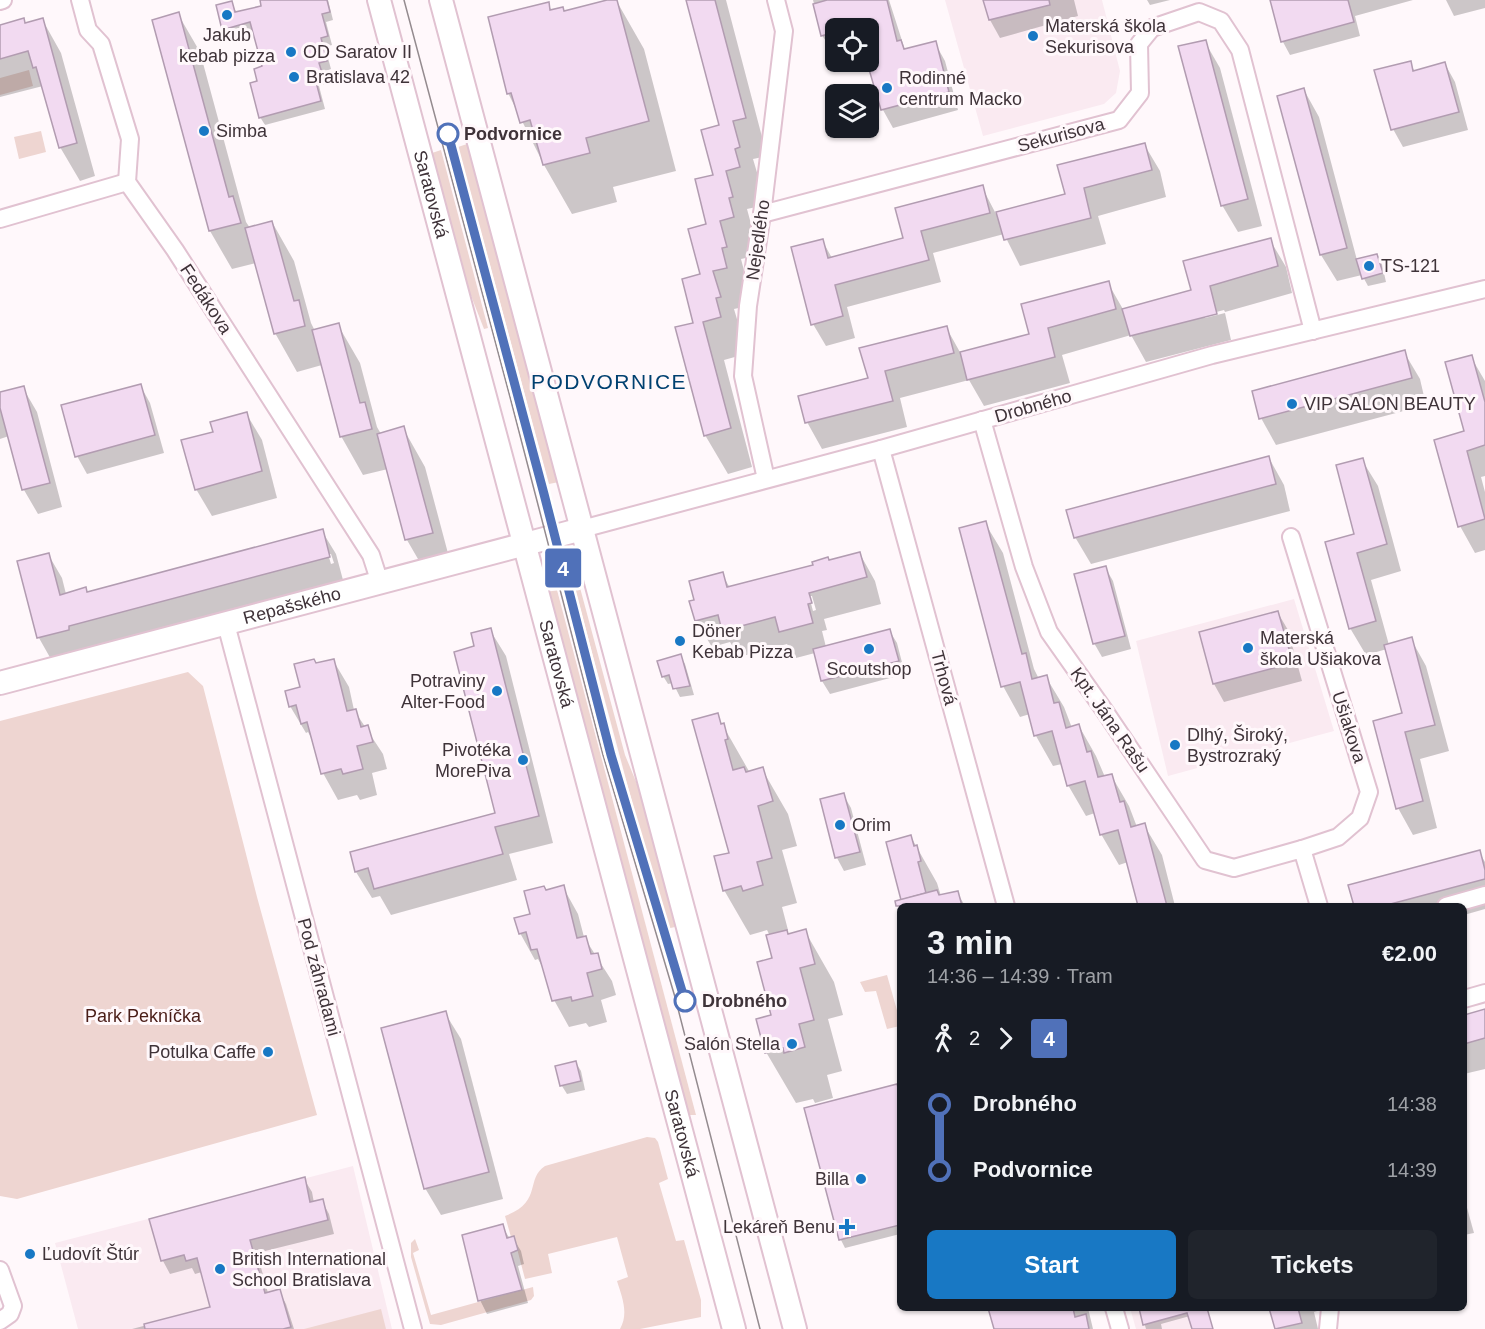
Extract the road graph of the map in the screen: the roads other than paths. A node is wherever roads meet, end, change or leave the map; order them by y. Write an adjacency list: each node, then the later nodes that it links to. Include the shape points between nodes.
1 (80, 0): 5 (street, via 88,30 101,44 130,139)
2 (379, 0): 15 (main road, Saratovská)
3 (441, 0): 13 (main road)
4 (776, 0): 6 (street, Nejedlého, via 784,31)
5 (127, 182): 7 (street); 16 (street, Fedákova, via 371,555)
6 (762, 214): 9 (street, Sekurisova, via 1119,120 1140,93 1139,44 1152,28 1199,12 1221,21 1240,50); 12 (street, Nejedlého, via 748,306 743,376)
7 (0, 219)
8 (1485, 289): 9 (street, Drobného)
9 (1313, 331): 10 (street, Drobného, via 1212,355)
10 (982, 420): 11 (street, Drobného); 19 (street, Kpt. Jána Rašu, via 1024,567 1049,632 1205,860 1234,868)
11 (881, 449): 12 (street, Drobného); 21 (street, Trhová)
12 (766, 479): 13 (street, Drobného)
13 (582, 529): 15 (main road, Repašského); 32 (main road)
14 (1291, 537): 19 (street, Ušiakova, via 1370,792 1360,818 1338,837)
15 (524, 544): 16 (main road, Repašského); 31 (main road, Saratovská)
16 (380, 583): 17 (main road, Repašského)
17 (226, 624): 18 (main road, Repašského); 30 (street, Pod záhradami)
18 (0, 683)
19 (1302, 849): 22 (street)
20 (1485, 895): 23 (street)
21 (1005, 903)
22 (1318, 903)
23 (1457, 903)
24 (1485, 993): 25 (street)
25 (1467, 998)
26 (0, 1270): 29 (street, via 13,1306)
27 (1115, 1311): 33 (street)
28 (1330, 1311): 34 (street)
29 (0, 1321)
30 (413, 1329)
31 (734, 1329)
32 (795, 1329)
33 (1120, 1329)
34 (1328, 1329)

